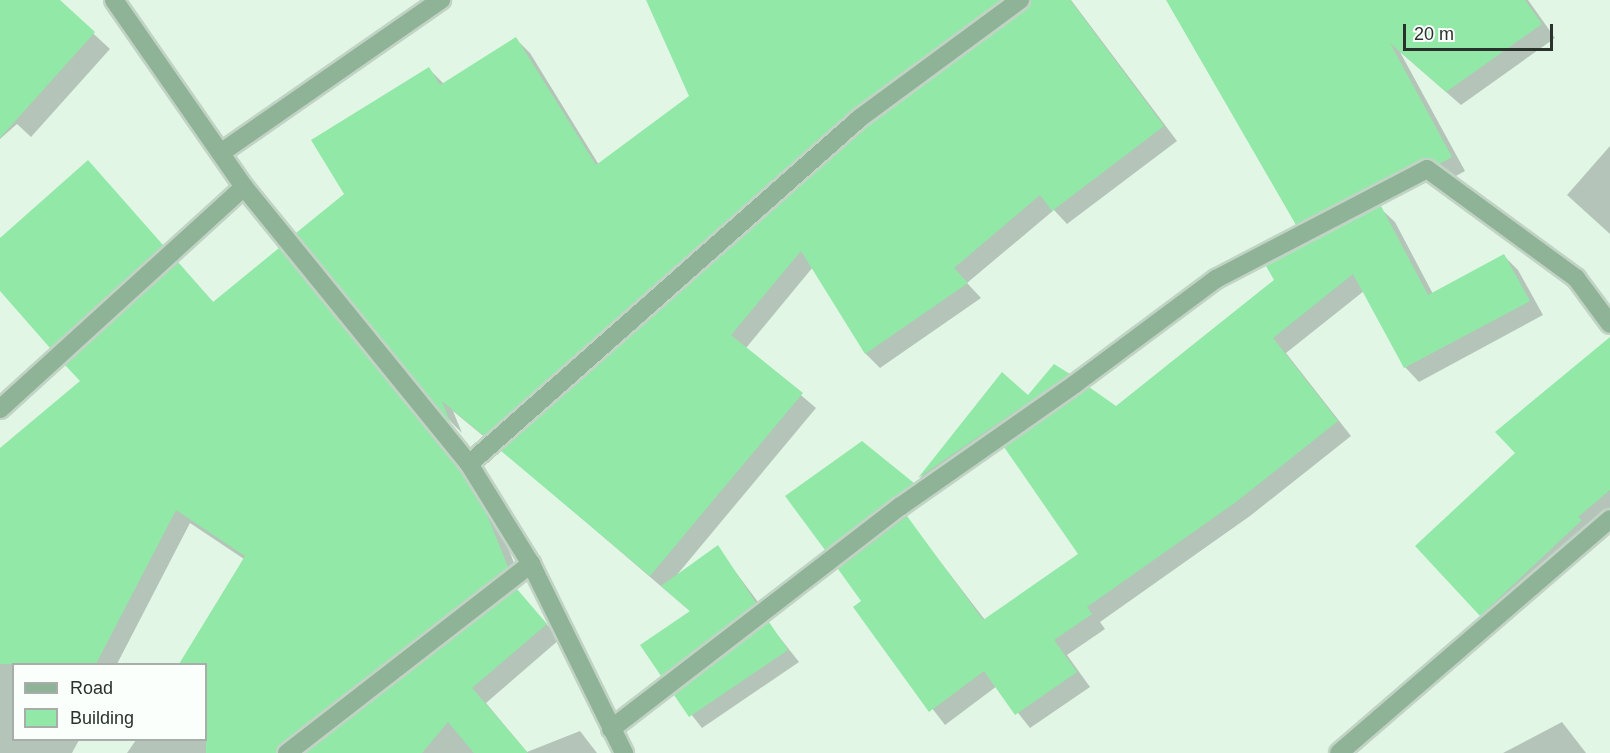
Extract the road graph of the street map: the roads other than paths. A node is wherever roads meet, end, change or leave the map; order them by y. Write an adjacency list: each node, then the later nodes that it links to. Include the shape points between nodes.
1 (114, 0): 4 (street)
2 (441, 0): 4 (street)
3 (1020, 0): 8 (street, via 860,118)
4 (222, 152): 5 (street)
5 (244, 187): 7 (street); 8 (street)
6 (1610, 324): 11 (street, via 1576,278 1427,169 1216,279 1075,384 900,506)
7 (0, 409)
8 (468, 464): 10 (street)
9 (1610, 519): 14 (street)
10 (531, 564): 11 (street); 12 (street)
11 (612, 729): 13 (street)
12 (287, 753)
13 (624, 753)
14 (1339, 753)

